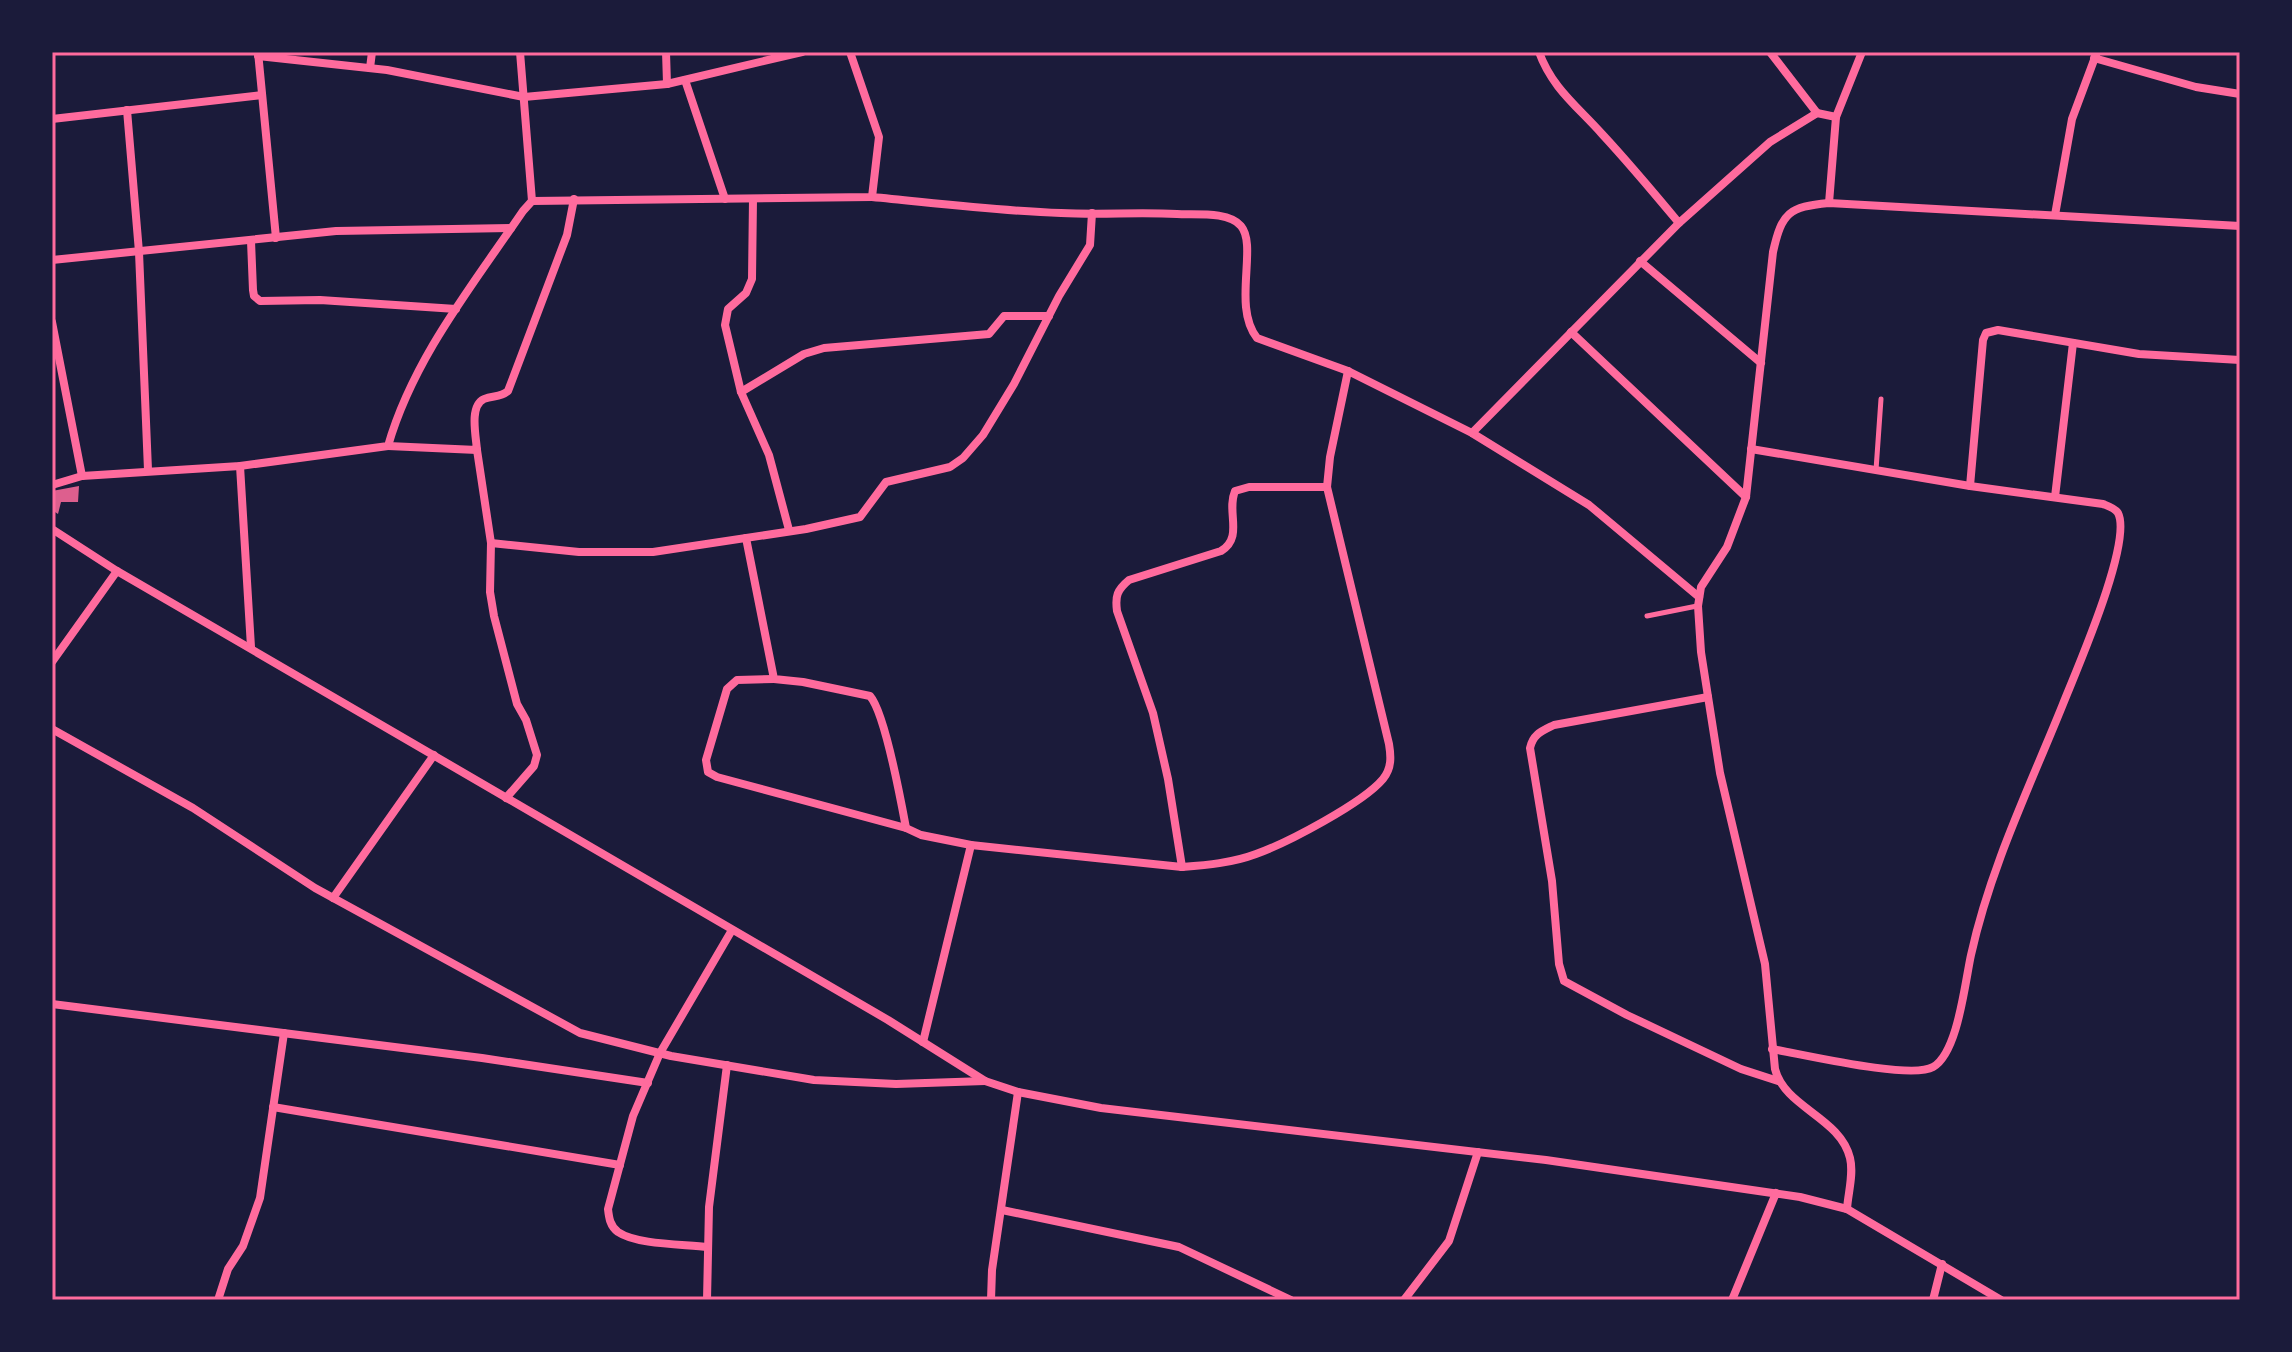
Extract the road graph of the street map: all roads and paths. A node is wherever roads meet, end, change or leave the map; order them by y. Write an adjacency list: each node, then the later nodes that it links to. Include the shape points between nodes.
1 (372, 52): 11 (street)
2 (520, 52): 16 (street)
3 (666, 52): 13 (street)
4 (802, 52): 12 (street)
5 (850, 52): 21 (street, via 879,137)
6 (1539, 52): 29 (street, via 1551,81)
7 (1770, 52): 18 (street)
8 (1862, 52): 19 (street)
9 (258, 54): 11 (street); 15 (street)
10 (2096, 55): 14 (street, via 2196,87); 28 (street, via 2072,119)
11 (370, 68): 16 (street)
12 (685, 80): 13 (street); 23 (street)
13 (667, 84): 16 (street)
14 (2240, 94)
15 (262, 95): 17 (street); 32 (street)
16 (524, 97): 25 (street)
17 (127, 110): 20 (street); 34 (street)
18 (1817, 113): 19 (street); 29 (street, via 1770,142)
19 (1836, 117): 26 (street)
20 (52, 119)
21 (872, 197): 24 (street); 27 (street)
22 (574, 199): 23 (street); 25 (street); 50 (street, via 567,235 508,391 478,405)
23 (725, 199): 24 (street)
24 (753, 199): 45 (street, via 752,279 724,320)
25 (532, 201): 31 (street)
26 (1829, 203): 28 (street); 43 (street, via 1794,209 1783,220 1773,252)
27 (1092, 213): 38 (street, via 1090,245); 44 (street, via 1206,216 1240,224 1246,237 1246,314 1251,330 1263,342)
28 (2055, 215): 30 (street)
29 (1679, 223): 36 (street)
30 (2240, 226)
31 (511, 228): 32 (street, via 336,231); 37 (street)
32 (276, 238): 33 (street)
33 (251, 241): 34 (street); 37 (street, via 254,296 260,301)
34 (139, 252): 35 (street); 52 (street)
35 (52, 260)
36 (1640, 261): 40 (street); 43 (street)
37 (456, 309): 48 (street, via 398,411)
38 (1049, 316): 45 (street, via 1004,316 989,334 824,348 804,354); 61 (street, via 983,435 958,462 886,482 860,517)
39 (52, 322): 54 (street)
40 (1571, 332): 47 (street); 58 (street)
41 (2073, 343): 42 (street, via 2139,354); 56 (street, via 1998,330 1986,333); 59 (street)
42 (2240, 360)
43 (1761, 363): 49 (street)
44 (1348, 371): 47 (street); 57 (street)
45 (741, 392): 61 (street, via 769,455)
46 (1881, 399): 53 (lane)
47 (1472, 433): 65 (street, via 1589,505)
48 (388, 446): 50 (street); 51 (street)
49 (1751, 449): 53 (street); 58 (street)
50 (477, 450): 63 (street)
51 (240, 466): 52 (street); 67 (street)
52 (148, 470): 54 (street)
53 (1876, 470): 56 (street)
54 (82, 476): 55 (street)
55 (52, 485)
56 (1970, 486): 59 (street)
57 (1327, 487): 76 (street, via 1389,744 1389,770 1332,817 1256,854); 76 (street, via 1235,491 1230,546 1129,580 1115,597 1153,713)
58 (1746, 497): 65 (street, via 1738,525 1701,587)
59 (2055, 497): 82 (street, via 2103,504 2118,514 2113,570 1997,870 1942,1062 1930,1070 1898,1071)
60 (52, 529): 64 (street)
61 (789, 530): 62 (street)
62 (746, 538): 63 (street, via 653,552 579,552); 69 (street)
63 (491, 543): 73 (street, via 494,616 517,704 537,755)
64 (117, 571): 67 (street); 68 (street)
65 (1698, 602): 66 (lane); 70 (street)
66 (1647, 616)
67 (251, 647): 72 (street)
68 (52, 662)
69 (774, 679): 74 (street, via 870,696 876,702); 74 (street, via 737,680 727,689 706,760 708,772)
70 (1708, 697): 82 (street, via 1720,773 1765,964); 86 (street, via 1554,725 1532,740 1559,964 1564,981 1627,1015)
71 (52, 729): 77 (street, via 193,808)
72 (434, 755): 73 (street); 77 (street)
73 (506, 798): 78 (street)
74 (906, 828): 75 (street)
75 (971, 845): 76 (street); 81 (street)
76 (1182, 867)
77 (333, 898): 83 (street, via 580,1033)
78 (732, 930): 81 (street); 83 (street)
79 (52, 1004): 80 (street)
80 (284, 1033): 87 (street); 89 (street)
81 (923, 1042): 85 (street)
82 (1772, 1049): 86 (street)
83 (660, 1053): 84 (street); 87 (street)
84 (727, 1065): 85 (street, via 814,1080); 95 (street)
85 (985, 1081): 88 (street)
86 (1778, 1081): 93 (street, via 1846,1148 1851,1169)
87 (648, 1083): 91 (street)
88 (1018, 1092): 90 (street, via 1101,1108); 94 (street)
89 (273, 1107): 91 (street); 97 (street, via 260,1198)
90 (1478, 1152): 92 (street); 101 (street, via 1449,1241)
91 (620, 1165): 95 (street, via 608,1209 615,1231 632,1239)
92 (1776, 1193): 93 (street); 102 (street)
93 (1847, 1209): 96 (street)
94 (1002, 1210): 99 (street); 100 (street, via 1179,1247)
95 (708, 1247): 98 (street)
96 (1942, 1264): 103 (street); 104 (street)
97 (218, 1300)
98 (707, 1300)
99 (991, 1300)
100 (1291, 1300)
101 (1404, 1300)
102 (1732, 1300)
103 (1933, 1300)
104 (2001, 1300)

